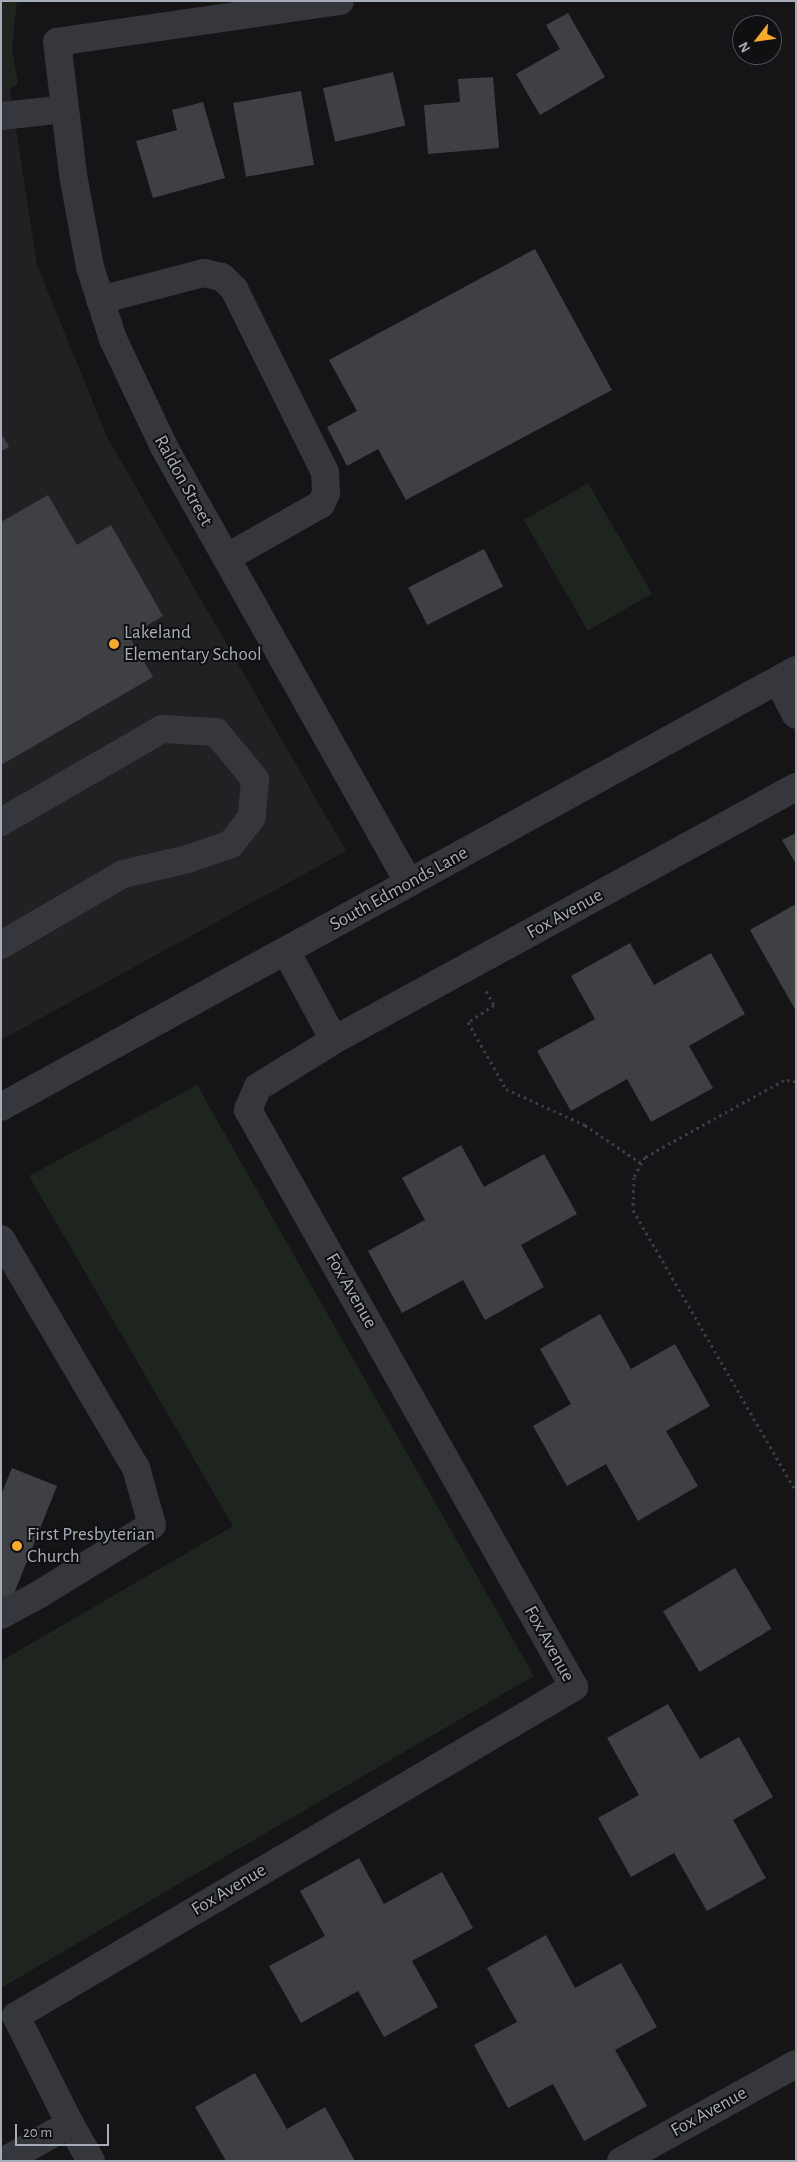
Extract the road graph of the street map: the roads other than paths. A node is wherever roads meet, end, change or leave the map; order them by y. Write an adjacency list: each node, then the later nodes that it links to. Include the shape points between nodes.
1 (340, 1): 2 (street, Raldon Street, via 57,42)
2 (65, 109): 3 (street); 4 (street, Raldon Street, via 88,258)
3 (1, 116)
4 (100, 300): 5 (street, Raldon Street, via 113,339 164,447); 5 (street, via 204,273 222,278 234,289 325,472 326,493 321,504)
5 (226, 558): 10 (street, Raldon Street)
6 (787, 675): 7 (street); 10 (street, South Edmonds Lane)
7 (796, 715)
8 (796, 788): 13 (street, Fox Avenue)
9 (1, 822): 11 (street, via 162,729 216,732 255,779 252,817 231,844 188,859 123,874)
10 (409, 883): 12 (street, South Edmonds Lane)
11 (1, 945)
12 (286, 951): 13 (street); 14 (street, South Edmonds Lane)
13 (334, 1040): 18 (street, Fox Avenue, via 258,1087 248,1110 574,1687 16,2016)
14 (1, 1107)
15 (1, 1239): 16 (street, via 136,1468 152,1525)
16 (1, 1615)
17 (796, 2064): 21 (street, Fox Avenue)
18 (70, 2124): 19 (street, Fox Avenue); 20 (street)
19 (82, 2158)
20 (4, 2161)
21 (621, 2161)

